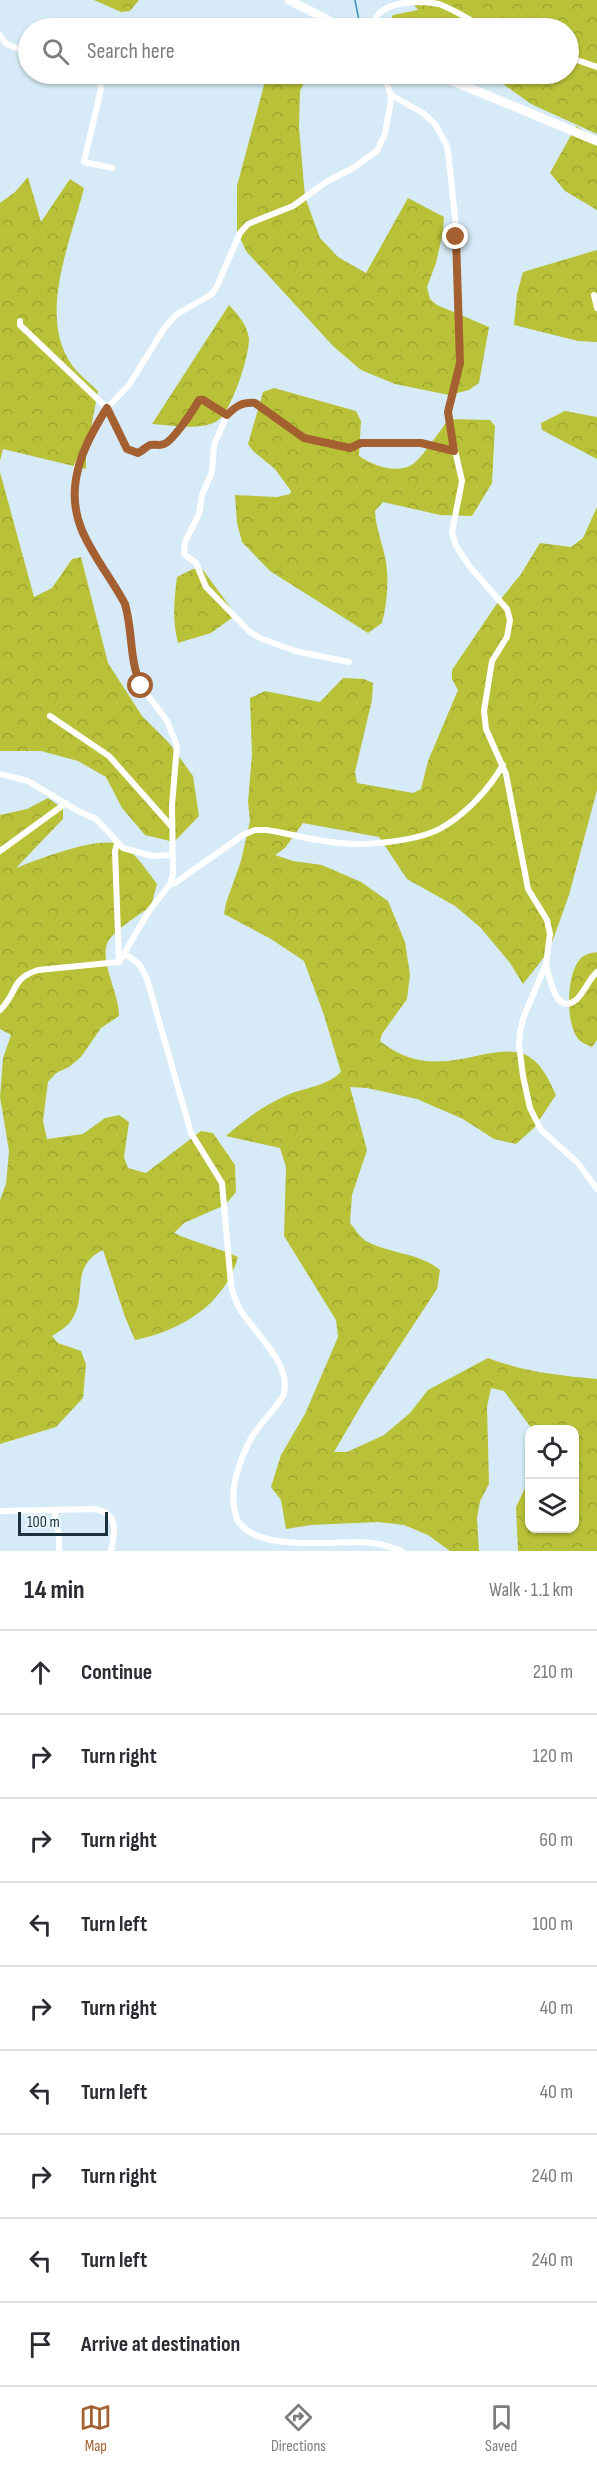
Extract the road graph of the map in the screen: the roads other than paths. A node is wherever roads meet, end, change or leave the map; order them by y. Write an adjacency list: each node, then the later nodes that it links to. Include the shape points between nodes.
1 (289, 0): 2 (main road)
2 (324, 18)
3 (375, 18): 4 (street, via 394,4 417,1 442,5)
4 (466, 18)
5 (0, 35): 6 (street, via 6,44)
6 (18, 48)
7 (579, 61): 8 (street)
8 (597, 67)
9 (100, 84): 14 (street, via 84,162)
10 (387, 84): 12 (street)
11 (460, 84): 13 (main road)
12 (391, 95): 18 (street, via 385,134 377,151 293,206 248,224 212,294 177,314 165,327 129,385); 20 (street, via 435,124 450,160 460,363 448,412)
13 (597, 141)
14 (112, 168)
15 (594, 295): 16 (street)
16 (597, 308)
17 (20, 321): 18 (street)
18 (107, 408): 19 (street, via 127,449 138,453 150,445 168,442 199,400); 26 (street, via 77,466 75,510 81,530 125,604 141,686 174,735 177,755)
19 (227, 415): 20 (street, via 245,402 255,403 304,438 350,448 361,443 421,443); 21 (street, via 214,446 212,472 184,554 196,563 206,587 250,632 295,651)
20 (454, 451): 23 (street, via 462,481 452,532 456,546 507,609 510,620 507,637 492,660 484,711 486,729)
21 (349, 662)
22 (50, 716): 26 (street, via 109,756)
23 (503, 765): 30 (street, via 461,814 430,833 395,840 340,843 255,830); 33 (street, via 528,889 547,920 550,934)
24 (0, 774): 25 (street, via 28,781)
25 (66, 803): 27 (street, via 103,824); 28 (street)
26 (172, 827): 29 (street)
27 (117, 844): 29 (street, via 136,853); 32 (street)
28 (0, 851)
29 (172, 855): 30 (street)
30 (170, 884): 31 (street, via 149,911)
31 (126, 954): 32 (street); 39 (street, via 140,964 147,979 191,1133 222,1183 234,1297 285,1375 286,1390 255,1432 233,1488 238,1522 248,1538)
32 (119, 962): 35 (street, via 27,974 19,979)
33 (546, 964): 34 (street, via 553,993 568,1003 576,1000); 36 (street, via 520,1032 525,1086 541,1130 578,1162)
34 (597, 972)
35 (0, 1010)
36 (597, 1190)
37 (54, 1510): 38 (street); 41 (street); 42 (street, via 96,1509 110,1514 114,1521)
38 (0, 1511)
39 (261, 1546)
40 (272, 1548): 43 (street, via 360,1542)
41 (59, 1551)
42 (111, 1551)
43 (402, 1551)

